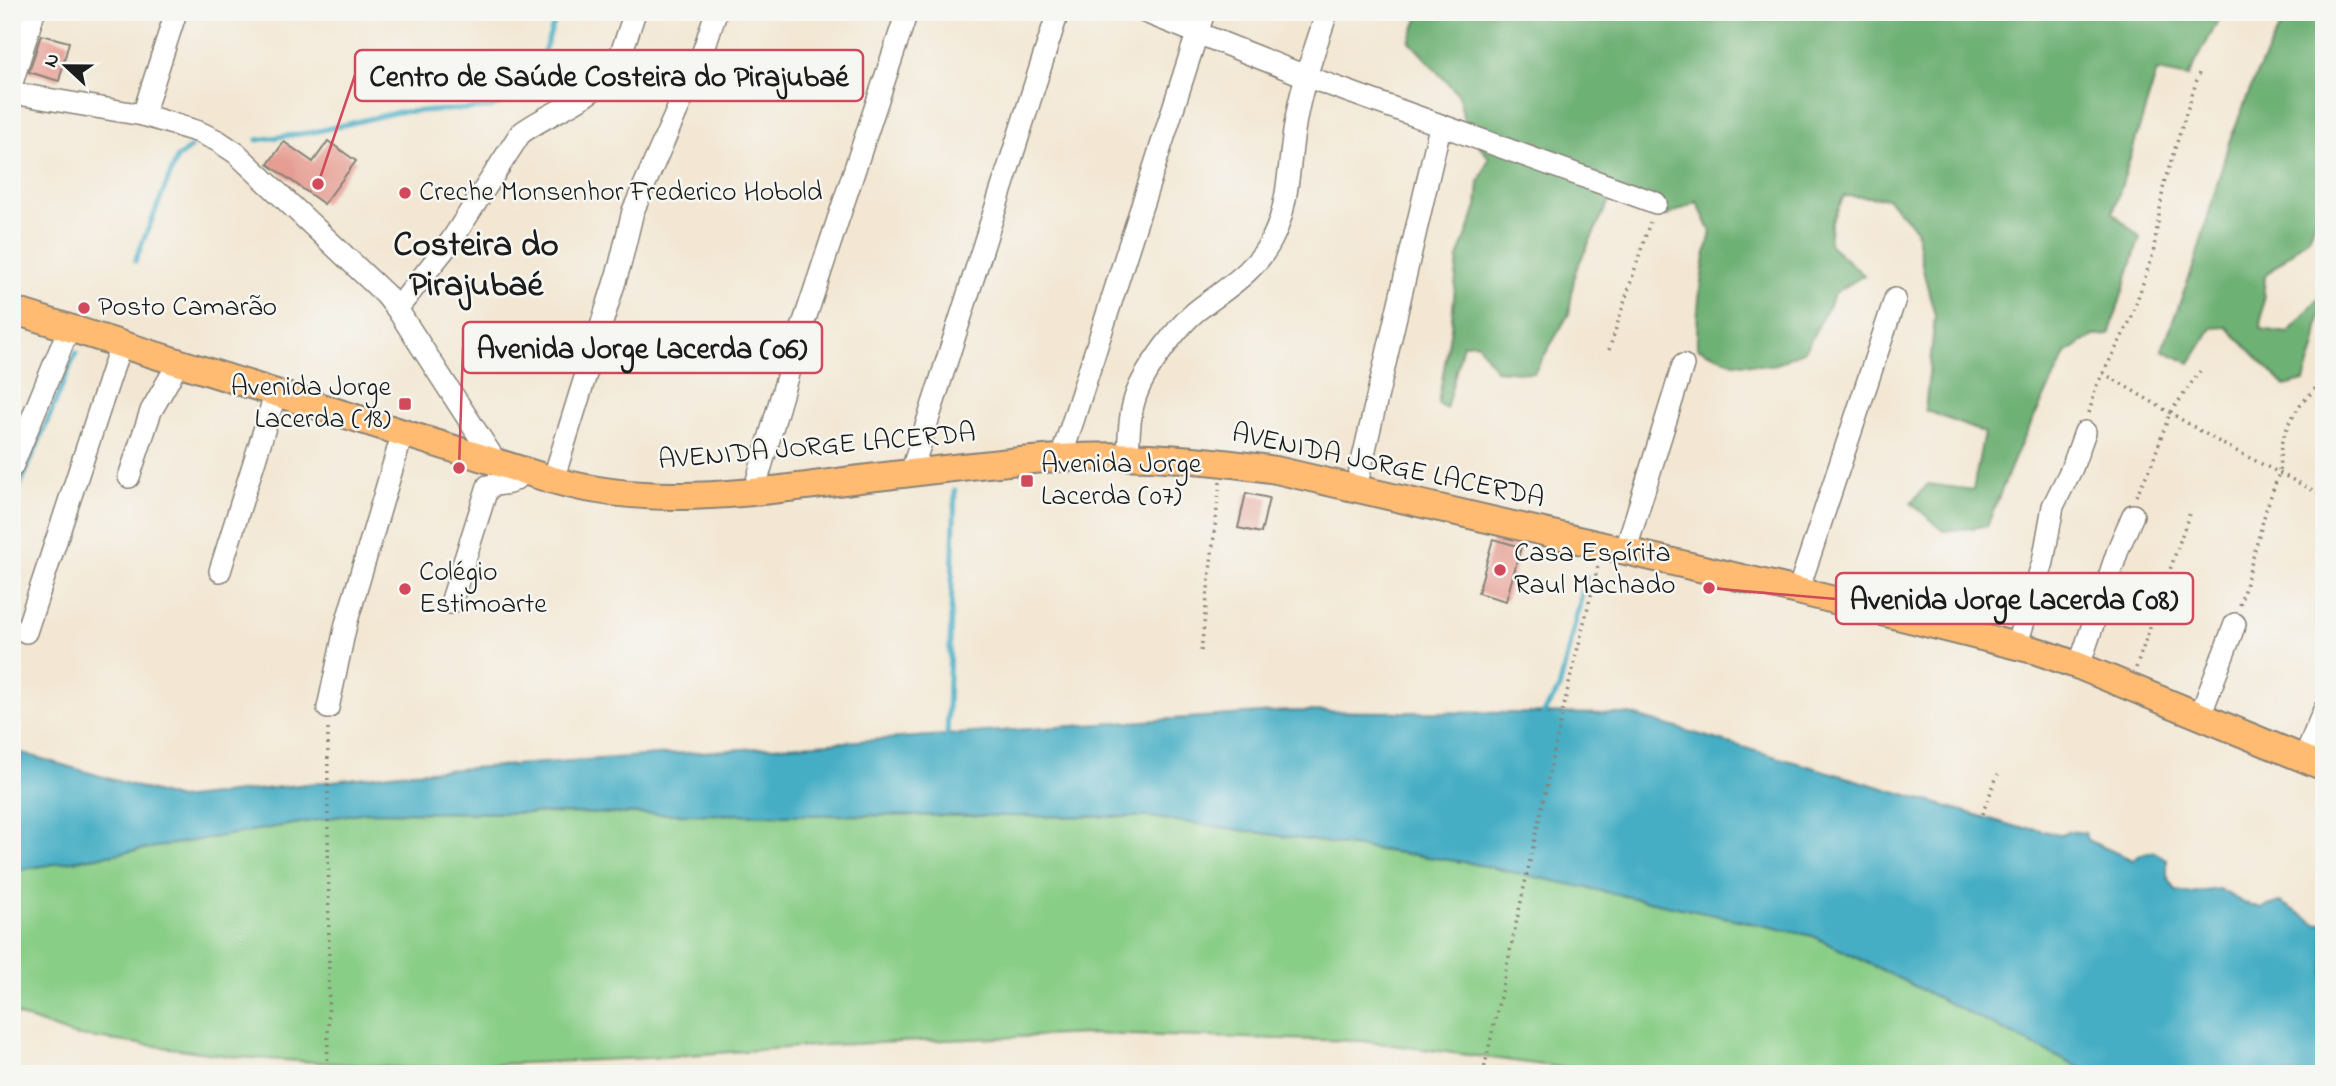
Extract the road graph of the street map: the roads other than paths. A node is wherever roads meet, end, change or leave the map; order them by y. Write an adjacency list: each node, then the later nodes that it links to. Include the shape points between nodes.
1 (34, 12): 12 (street)
2 (176, 12): 14 (street)
3 (635, 12): 18 (street, via 611,72 592,91 520,134 451,241)
4 (716, 12): 34 (street, via 633,211)
5 (907, 12): 36 (street, via 792,359)
6 (1058, 12): 32 (street)
7 (1145, 12): 10 (street)
8 (1204, 12): 10 (street)
9 (1327, 12): 11 (street)
10 (1197, 34): 11 (street); 27 (street)
11 (1305, 76): 15 (street); 28 (street, via 1275,234 1252,267 1181,326 1144,378 1132,411)
12 (12, 83)
13 (12, 93): 14 (street)
14 (143, 115): 18 (street, via 199,132 236,153)
15 (1440, 127): 16 (street); 35 (street)
16 (1656, 203)
17 (1895, 299): 40 (street)
18 (397, 309): 29 (street)
19 (12, 310): 20 (main road, AVENIDA JORGE LACERDA)
20 (69, 328): 21 (main road, AVENIDA JORGE LACERDA); 30 (street)
21 (121, 344): 22 (main road, AVENIDA JORGE LACERDA); 43 (street)
22 (179, 362): 24 (main road, AVENIDA JORGE LACERDA); 33 (street, via 151,411)
23 (1683, 365): 38 (street)
24 (276, 392): 25 (main road, AVENIDA JORGE LACERDA); 39 (street)
25 (403, 432): 29 (main road, AVENIDA JORGE LACERDA); 46 (street, via 346,624)
26 (2085, 432): 44 (street, via 2053,506 2043,562)
27 (1061, 458): 28 (main road, AVENIDA JORGE LACERDA); 32 (main road, AVENIDA JORGE LACERDA)
28 (1128, 458): 35 (main road, AVENIDA JORGE LACERDA, via 1222,461)
29 (496, 461): 31 (main road, AVENIDA JORGE LACERDA)
30 (12, 467)
31 (527, 471): 34 (main road, AVENIDA JORGE LACERDA); 41 (street, via 509,483 488,486)
32 (911, 473): 36 (main road, AVENIDA JORGE LACERDA)
33 (129, 477)
34 (553, 480): 36 (main road, AVENIDA JORGE LACERDA, via 626,493)
35 (1356, 488): 38 (main road, AVENIDA JORGE LACERDA)
36 (754, 491)
37 (2133, 515): 45 (street)
38 (1614, 549): 40 (main road, AVENIDA JORGE LACERDA)
39 (220, 571)
40 (1798, 591): 44 (main road, AVENIDA JORGE LACERDA)
41 (451, 603)
42 (2235, 624): 48 (street)
43 (26, 632)
44 (2016, 646): 45 (main road, AVENIDA JORGE LACERDA)
45 (2079, 666): 48 (main road, AVENIDA JORGE LACERDA)
46 (328, 708)
47 (2324, 710): 49 (street)
48 (2200, 716): 49 (main road, AVENIDA JORGE LACERDA)
49 (2314, 763)

